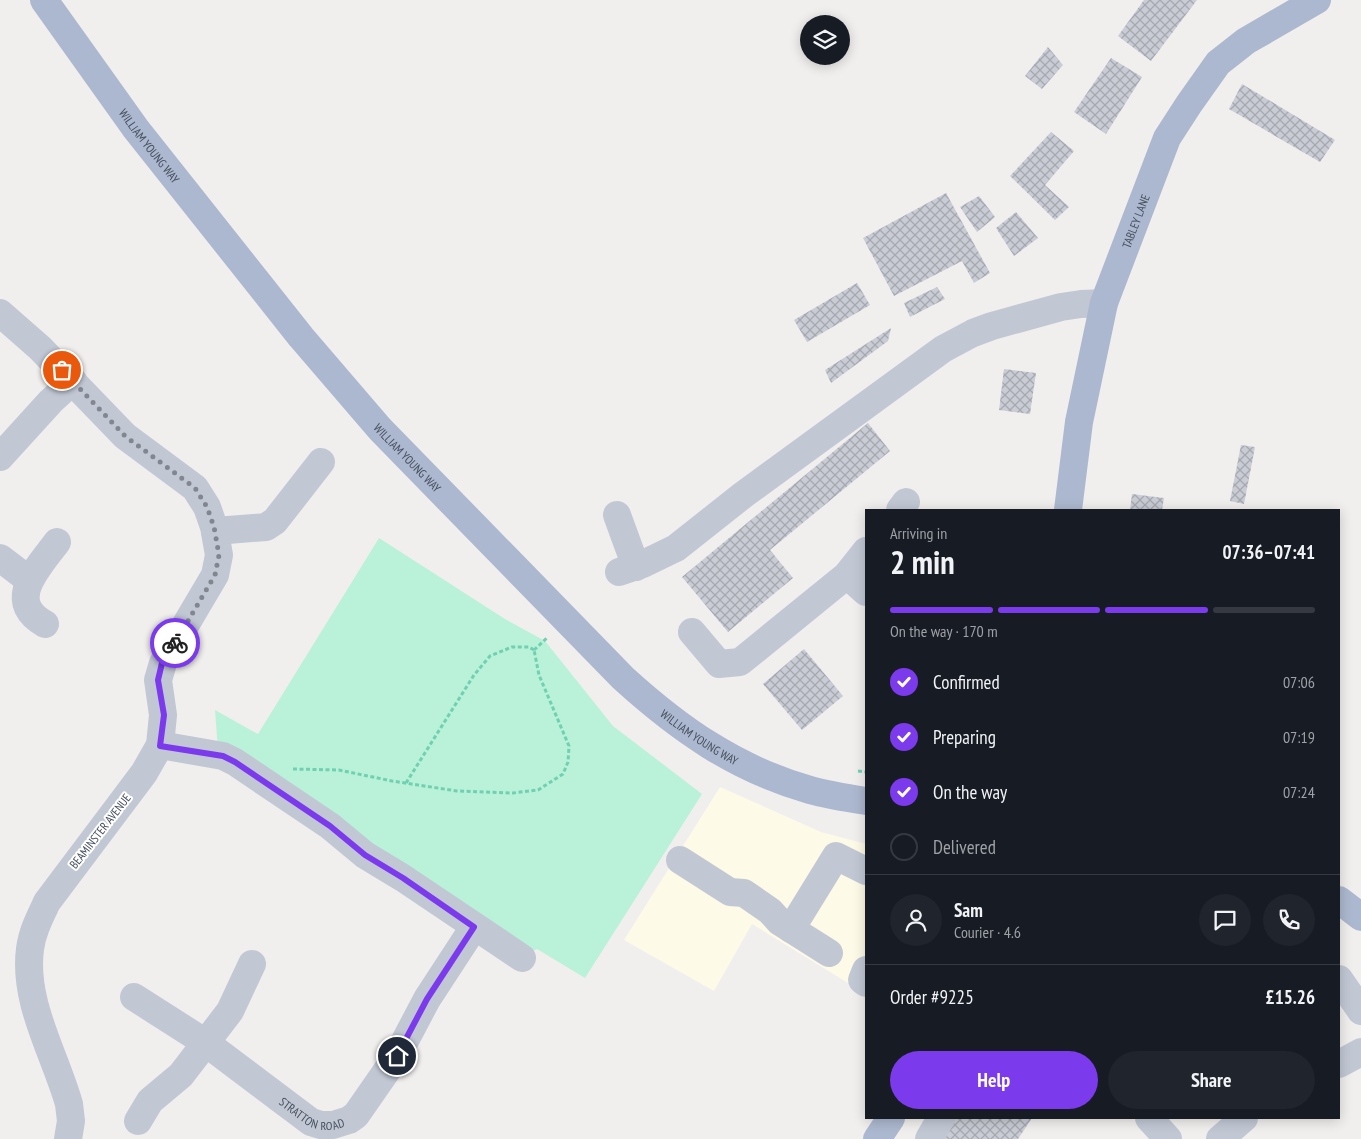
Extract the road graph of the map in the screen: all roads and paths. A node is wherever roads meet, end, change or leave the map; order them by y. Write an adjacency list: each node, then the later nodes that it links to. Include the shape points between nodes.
1 (44, 0): 24 (main road, WILLIAM YOUNG WAY, via 136,129 301,338 380,429 623,678 682,728 753,769 810,790)
2 (1317, 0): 3 (main road, TABLEY LANE, via 1246,41 1218,63 1189,104 1168,138)
3 (1104, 303): 8 (main road, TABLEY LANE, via 1079,422); 9 (street, via 1061,307 992,326 943,349 676,548 627,570)
4 (0, 313): 5 (street, BEAMINSTER AVENUE)
5 (73, 381): 6 (street, via 50,401); 10 (street, BEAMINSTER AVENUE, via 125,436 195,488 207,507)
6 (0, 457)
7 (321, 462): 10 (street, via 275,521 266,527)
8 (1068, 509)
9 (617, 515)
10 (215, 531): 19 (street, BEAMINSTER AVENUE, via 219,555 215,575 162,663 158,680 164,715)
11 (57, 542): 13 (street)
12 (865, 555): 14 (street)
13 (10, 572): 15 (street, via 25,592 28,607 35,618)
14 (857, 583): 16 (street, via 740,662 719,664)
15 (45, 624)
16 (692, 632)
17 (552, 633): 18 (path)
18 (534, 650): 22 (path, via 512,647 490,656 474,674); 22 (path, via 539,675 569,746 563,774 538,790 513,793)
19 (160, 746): 23 (street, via 223,756); 44 (street, BEAMINSTER AVENUE, via 144,773 47,902 30,948 34,1001 69,1104)
20 (857, 771): 21 (path)
21 (865, 772)
22 (406, 784): 23 (path, via 339,770 278,769)
23 (268, 785): 29 (street, via 330,826 365,855)
24 (865, 801)
25 (680, 860): 30 (street, via 730,892 744,893)
26 (865, 870): 30 (street, via 836,856)
27 (1340, 901): 28 (main road)
28 (1361, 917)
29 (474, 927): 32 (street); 37 (street, STRATTON ROAD, via 427,999 397,1056 356,1115 349,1120 333,1125 311,1122)
30 (791, 929): 31 (street)
31 (829, 953)
32 (522, 958)
33 (252, 964): 37 (street, via 230,1011)
34 (1340, 980): 36 (street)
35 (134, 998): 37 (street, STRATTON ROAD)
36 (1361, 1011)
37 (206, 1043): 43 (street, via 181,1075 150,1101)
38 (1361, 1052): 39 (street)
39 (1340, 1063)
40 (940, 1119): 45 (street)
41 (1150, 1119): 46 (street)
42 (1243, 1119): 47 (street)
43 (138, 1121)
44 (68, 1139)
45 (929, 1139)
46 (1168, 1139)
47 (1220, 1139)

